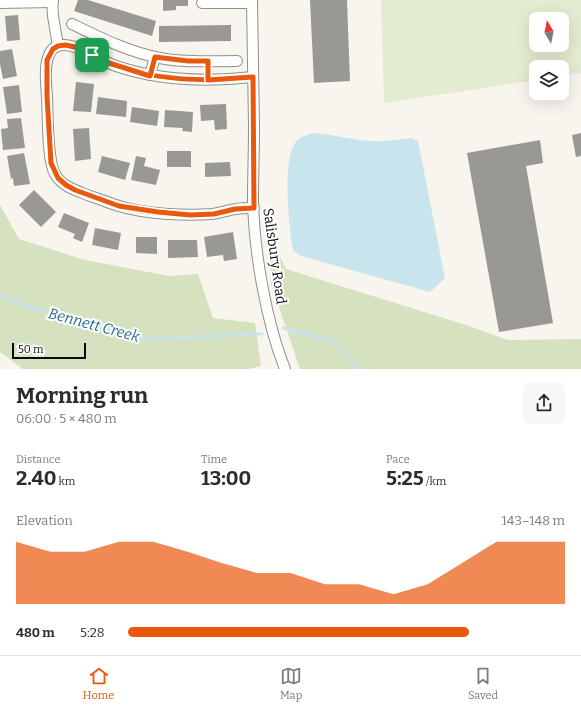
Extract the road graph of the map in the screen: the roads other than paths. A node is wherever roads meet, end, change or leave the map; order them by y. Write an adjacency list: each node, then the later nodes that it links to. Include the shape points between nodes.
1 (52, 1): 3 (street); 7 (street)
2 (252, 2): 4 (street); 13 (street, Salisbury Road)
3 (0, 3)
4 (202, 3)
5 (72, 24): 6 (street)
6 (100, 38): 8 (street); 9 (street)
7 (58, 46): 8 (street, via 75,47); 15 (street, via 49,54 47,60 47,96 51,163 58,178 66,185 119,206 158,212 190,215)
8 (92, 55): 12 (street)
9 (155, 57): 10 (street); 12 (street)
10 (208, 61): 11 (street); 14 (street)
11 (237, 61)
12 (150, 76): 14 (street)
13 (253, 77): 14 (street); 15 (street, Salisbury Road)
14 (208, 80)
15 (254, 208): 16 (street, Salisbury Road, via 256,244 263,286 279,355)
16 (285, 369)

